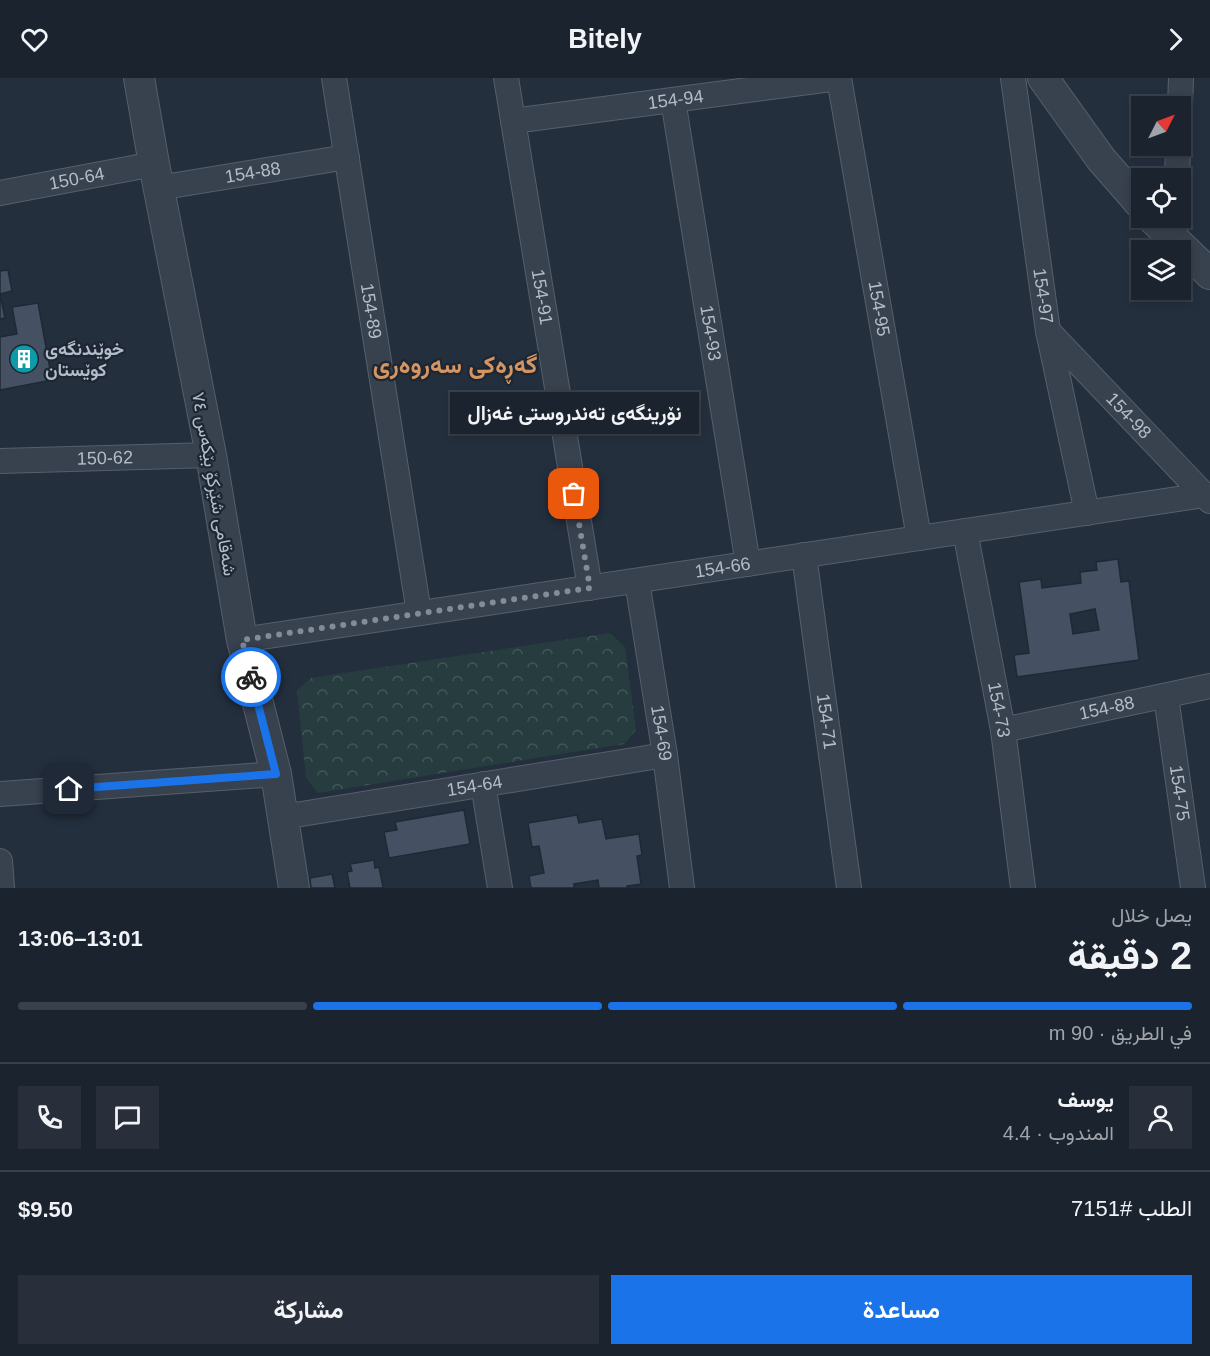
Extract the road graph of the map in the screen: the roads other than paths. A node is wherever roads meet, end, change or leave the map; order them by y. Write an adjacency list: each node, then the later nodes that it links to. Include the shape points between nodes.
1 (139, 78): 12 (street, شەقامی شێرکۆ بێکەس ٧٤)
2 (334, 78): 11 (street, 154-89)
3 (506, 78): 10 (street, 154-91)
4 (839, 78): 9 (street, 154-94); 23 (street, 154-95)
5 (1013, 78): 17 (street, 154-97)
6 (1043, 78): 14 (street, via 1101,159)
7 (1181, 78): 8 (street)
8 (1180, 96)
9 (673, 100): 10 (street, 154-94); 25 (street, 154-93)
10 (513, 121): 27 (street, 154-91)
11 (347, 157): 12 (street, 154-88); 28 (street, 154-89)
12 (156, 176): 13 (street, 150-64); 18 (street, شەقامی شێرکۆ بێکەس ٧٤)
13 (0, 193)
14 (1131, 193)
15 (1174, 229): 16 (street)
16 (1210, 274)
17 (1048, 331): 20 (street, 154-98); 21 (street, 154-97)
18 (211, 455): 19 (street, 150-62); 29 (street, شەقامی شێرکۆ بێکەس ٧٤)
19 (0, 461)
20 (1207, 498): 21 (street, 154-66)
21 (1087, 513): 22 (street, 154-66)
22 (965, 531): 23 (street, 154-66); 32 (street, 154-73)
23 (919, 538): 24 (street, 154-66)
24 (804, 555): 25 (street, 154-66); 43 (street, 154-71)
25 (748, 564): 26 (street, 154-66)
26 (637, 581): 27 (street, 154-66); 33 (street, 154-69)
27 (590, 588): 28 (street, 154-66)
28 (419, 613): 29 (street, 154-66)
29 (242, 640): 34 (street, شەقامی شێرکۆ بێکەس ٧٤)
30 (1210, 686): 31 (street, 154-88)
31 (1166, 696): 32 (street, 154-88); 45 (street, 154-75)
32 (1003, 730): 44 (street, 154-73)
33 (665, 755): 35 (street, 154-64); 42 (street, 154-69)
34 (276, 774): 36 (street); 37 (street, شەقامی شێرکۆ بێکەس ٧٤)
35 (483, 784): 37 (street, 154-64); 41 (street)
36 (0, 794)
37 (283, 816): 40 (street, شەقامی شێرکۆ بێکەس ٧٤)
38 (0, 861): 39 (street)
39 (2, 888)
40 (294, 888)
41 (500, 888)
42 (682, 888)
43 (849, 888)
44 (1023, 888)
45 (1193, 888)

